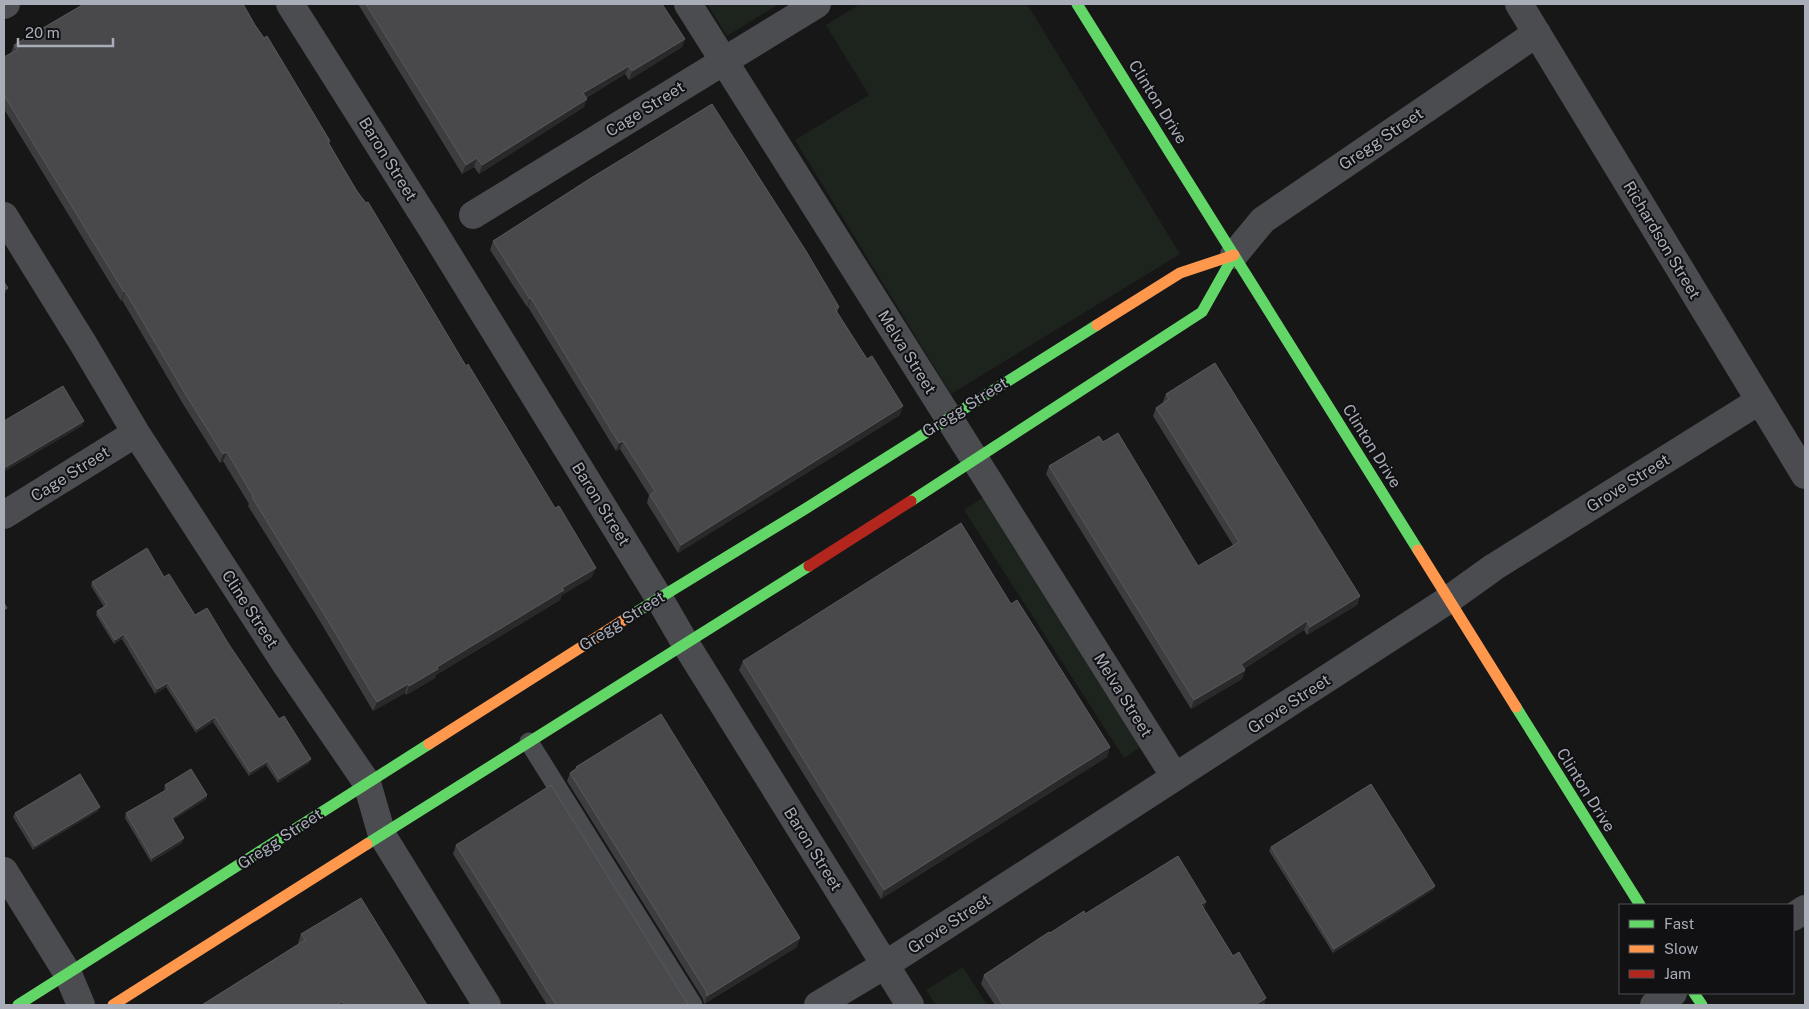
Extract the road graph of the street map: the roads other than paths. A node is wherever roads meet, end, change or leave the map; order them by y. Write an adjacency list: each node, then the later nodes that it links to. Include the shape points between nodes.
1 (290, 4): 17 (street, Baron Street)
2 (688, 4): 7 (street, Melva Street)
3 (816, 4): 7 (street, Cage Street)
4 (1077, 4): 10 (street, Clinton Drive)
5 (1519, 4): 6 (street, Richardson Street)
6 (1537, 33): 10 (street, Gregg Street, via 1263,220); 11 (street, Richardson Street)
7 (724, 61): 8 (street, Cage Street); 12 (street, Melva Street)
8 (473, 215)
9 (4, 216): 13 (street, Cline Street)
10 (1234, 255): 12 (street, Gregg Street, via 1180,273); 14 (street, Gregg Street, via 1202,312); 18 (street, Clinton Drive)
11 (1759, 401): 15 (street, Richardson Street); 18 (street, Grove Street, via 1494,567)
12 (948, 418): 14 (street, Melva Street); 17 (street, Gregg Street)
13 (136, 433): 16 (street, Cage Street); 22 (street, Cline Street)
14 (974, 459): 19 (street, Gregg Street); 21 (street, Melva Street)
15 (1805, 475)
16 (4, 515)
17 (659, 598): 19 (street, Baron Street); 22 (street, Gregg Street)
18 (1448, 600): 21 (street, Grove Street); 25 (street, Clinton Drive)
19 (684, 643): 20 (street, Gregg Street); 28 (street, Baron Street)
20 (529, 742): 23 (street, Gregg Street); 36 (lane)
21 (1175, 777): 28 (street, Grove Street)
22 (367, 783): 23 (street, Cline Street); 29 (street, Gregg Street)
23 (382, 835): 34 (street, Gregg Street); 35 (street, Cline Street)
24 (4, 870): 29 (street)
25 (1639, 904)
26 (1805, 909): 27 (street)
27 (1794, 916)
28 (885, 965): 37 (street, Grove Street); 38 (street, Baron Street)
29 (68, 974): 32 (street, Gregg Street); 33 (street)
30 (1671, 994): 39 (street)
31 (1695, 994): 40 (street)
32 (18, 1005)
33 (81, 1005)
34 (113, 1005)
35 (488, 1005)
36 (694, 1005)
37 (818, 1005)
38 (910, 1005)
39 (1654, 1005)
40 (1702, 1005)

